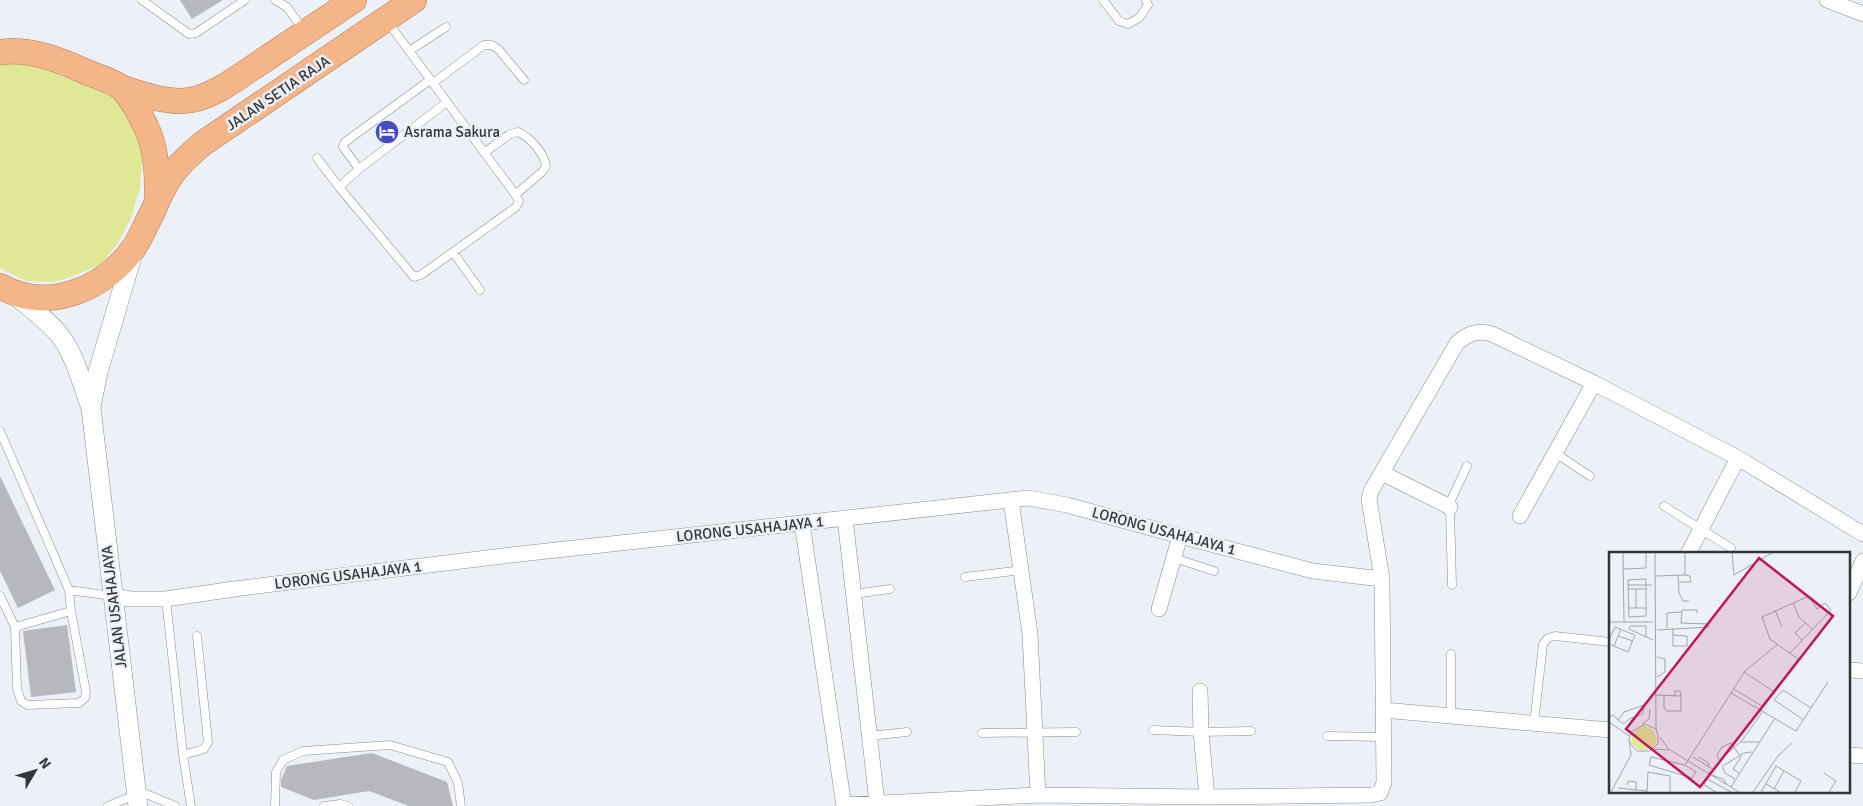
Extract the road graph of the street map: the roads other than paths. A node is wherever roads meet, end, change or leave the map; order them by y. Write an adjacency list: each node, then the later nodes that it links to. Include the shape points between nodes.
1 (142, 0): 2 (lane, via 189,34 196,33)
2 (245, 0)
3 (275, 0): 12 (lane, via 287,7)
4 (354, 0): 12 (highway)
5 (414, 0): 10 (highway, JALAN SETIA RAJA)
6 (1103, 0): 7 (lane, via 1119,21 1128,24 1144,14)
7 (1147, 0)
8 (1827, 0): 9 (street)
9 (1863, 14)
10 (386, 20): 14 (lane); 24 (highway, JALAN SETIA RAJA, via 202,144 176,167)
11 (446, 27): 14 (lane)
12 (305, 32): 17 (highway, via 235,79 190,100 149,97)
13 (4, 49): 17 (highway, via 69,64)
14 (410, 51): 16 (lane)
15 (524, 80): 16 (lane, via 499,50 492,45 484,45)
16 (432, 81): 18 (lane); 21 (lane, via 345,142 343,147)
17 (120, 87): 24 (highway, JALAN SETIA RAJA, via 142,118 153,143 157,161)
18 (447, 102): 19 (lane); 21 (lane)
19 (484, 153): 23 (lane); 23 (lane, via 510,134 518,132 526,135 545,160 543,171)
20 (317, 158): 22 (lane)
21 (359, 169): 22 (lane)
22 (339, 187): 26 (lane, via 414,277)
23 (515, 195): 26 (lane, via 519,201 516,207)
24 (157, 201): 25 (highway, JALAN SETIA RAJA)
25 (134, 248): 27 (highway, JALAN SETIA RAJA, via 110,274 68,295 34,297); 30 (street, JALAN USAHAJAYA, via 98,372)
26 (453, 252): 28 (lane)
27 (6, 289): 30 (street, JALAN USAHAJAYA, via 47,321 60,337 70,352)
28 (480, 290)
29 (1594, 383): 33 (street); 34 (street); 36 (street, via 1492,334 1472,333 1457,343)
30 (91, 408): 61 (street, JALAN USAHAJAYA)
31 (0, 430): 32 (lane)
32 (3, 445): 57 (lane)
33 (1555, 453): 37 (lane); 41 (street)
34 (1738, 458): 44 (street); 45 (street)
35 (1467, 466): 40 (lane)
36 (1382, 473): 40 (street); 54 (street, via 1369,499)
37 (1590, 476)
38 (1011, 500): 42 (street, LORONG USAHAJAYA 1); 46 (street, LORONG USAHAJAYA 1, via 1028,498 1067,505); 51 (street)
39 (1664, 506): 44 (lane)
40 (1450, 507): 55 (lane)
41 (1520, 516)
42 (845, 518): 43 (street, LORONG USAHAJAYA 1); 59 (street)
43 (802, 523): 62 (street, LORONG USAHAJAYA 1, via 501,556); 93 (street)
44 (1700, 530): 47 (lane); 48 (street)
45 (1863, 534)
46 (1180, 536): 49 (street); 54 (street, LORONG USAHAJAYA 1, via 1313,571)
47 (1731, 548)
48 (1689, 552)
49 (1174, 558): 52 (lane); 63 (street)
50 (1863, 561): 58 (street)
51 (1022, 570): 53 (lane); 82 (street, via 1030,634)
52 (1214, 571)
53 (965, 577)
54 (1382, 579): 72 (street)
55 (1452, 585)
56 (890, 589): 59 (lane)
57 (69, 590): 61 (lane); 64 (lane)
58 (1850, 591)
59 (854, 594): 83 (street)
60 (0, 596): 65 (lane)
61 (112, 596): 62 (street, LORONG USAHAJAYA 1); 91 (street, JALAN USAHAJAYA)
62 (166, 600): 86 (lane)
63 (1159, 609)
64 (71, 611): 65 (lane); 65 (lane, via 86,692 79,703 28,705 21,701 17,688)
65 (15, 627)
66 (197, 636): 86 (lane, via 208,742 204,749)
67 (1609, 642): 74 (lane, via 1556,636 1548,638 1543,644)
68 (1451, 654): 73 (lane)
69 (1850, 670): 70 (street)
70 (1863, 671)
71 (1200, 691): 79 (street)
72 (1383, 710): 73 (street); 85 (street)
73 (1451, 716): 74 (street)
74 (1534, 724): 76 (street)
75 (1153, 730): 79 (lane)
76 (1609, 730)
77 (908, 732): 83 (lane)
78 (1076, 732): 82 (lane)
79 (1201, 732): 80 (lane); 90 (street)
80 (1251, 732)
81 (982, 733): 82 (lane)
82 (1034, 733): 89 (street)
83 (869, 736): 92 (street)
84 (1327, 736): 85 (lane)
85 (1383, 737): 90 (street, via 1384,782 1383,789 1377,794)
86 (183, 755): 96 (lane)
87 (1850, 755): 88 (street)
88 (1863, 756)
89 (1038, 795): 90 (street); 92 (street)
90 (1207, 797)
91 (138, 800): 94 (lane, via 125,800); 95 (lane, via 144,792)
92 (877, 803): 93 (street)
93 (844, 805)
94 (108, 806)
95 (175, 806)
96 (191, 806)
97 (275, 806): 100 (lane, via 276,772 284,760 302,751 390,745 448,762 458,784)
98 (324, 806): 99 (lane)
99 (348, 806)
100 (461, 806)

